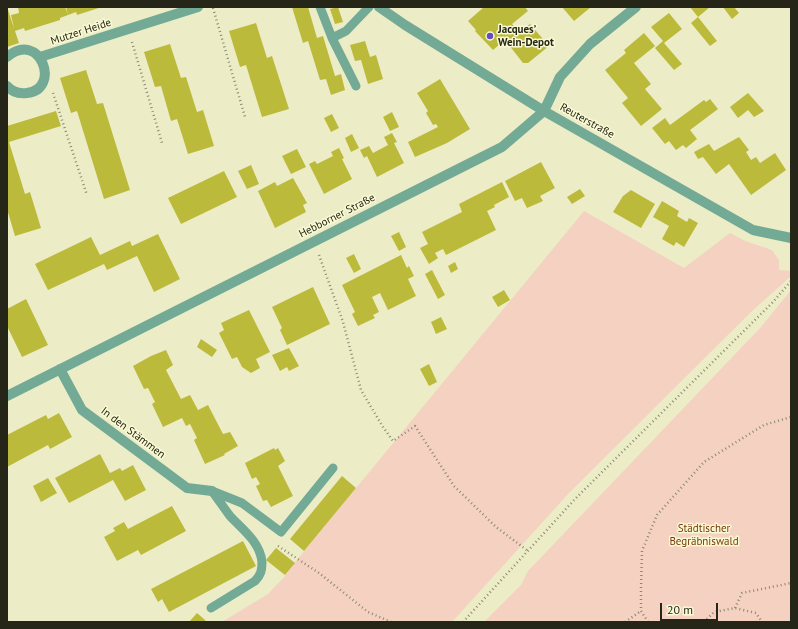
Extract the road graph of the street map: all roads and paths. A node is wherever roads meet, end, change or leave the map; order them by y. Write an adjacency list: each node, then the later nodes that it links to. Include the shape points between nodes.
1 (198, 7): 7 (street, Mutzer Heide)
2 (212, 7): 15 (path)
3 (320, 7): 8 (lane)
4 (369, 7): 8 (lane, via 346,31)
5 (379, 7): 14 (street, Reuterstraße, via 405,26)
6 (636, 7): 14 (street, Hebborner Straße, via 590,44 560,77)
7 (128, 29): 10 (street, Mutzer Heide); 16 (path)
8 (332, 38): 13 (lane)
9 (7, 57): 10 (street, Mutzer Heide, via 20,50 28,50)
10 (40, 57): 11 (street, Mutzer Heide)
11 (45, 69): 12 (street, via 43,82 28,93 16,92); 17 (path)
12 (7, 86)
13 (356, 86)
14 (544, 111): 18 (street, Reuterstraße, via 753,230); 19 (street, Hebborner Straße, via 502,147)
15 (244, 117)
16 (162, 143)
17 (87, 195)
18 (791, 238)
19 (314, 241): 21 (street, Hebborner Straße); 27 (path, via 343,322 362,390 393,442 416,426 454,486 496,527)
20 (791, 281): 27 (path, via 774,302 576,498)
21 (60, 369): 22 (street, Hebborner Straße); 25 (street, In den Stämmen, via 82,410 187,488)
22 (8, 392)
23 (791, 417): 31 (path, via 764,425 704,462 657,515 642,552)
24 (333, 468): 25 (lane, via 281,532 242,503)
25 (212, 491): 29 (lane, via 257,545 262,571 255,581)
26 (273, 542): 32 (path, via 319,573 368,612)
27 (528, 550): 33 (path)
28 (791, 583): 30 (path, via 742,593)
29 (211, 608)
30 (735, 608): 36 (path, via 714,612); 37 (path, via 756,613)
31 (641, 610): 34 (path); 35 (path)
32 (391, 622)
33 (463, 622)
34 (625, 622)
35 (648, 622)
36 (704, 622)
37 (762, 622)

